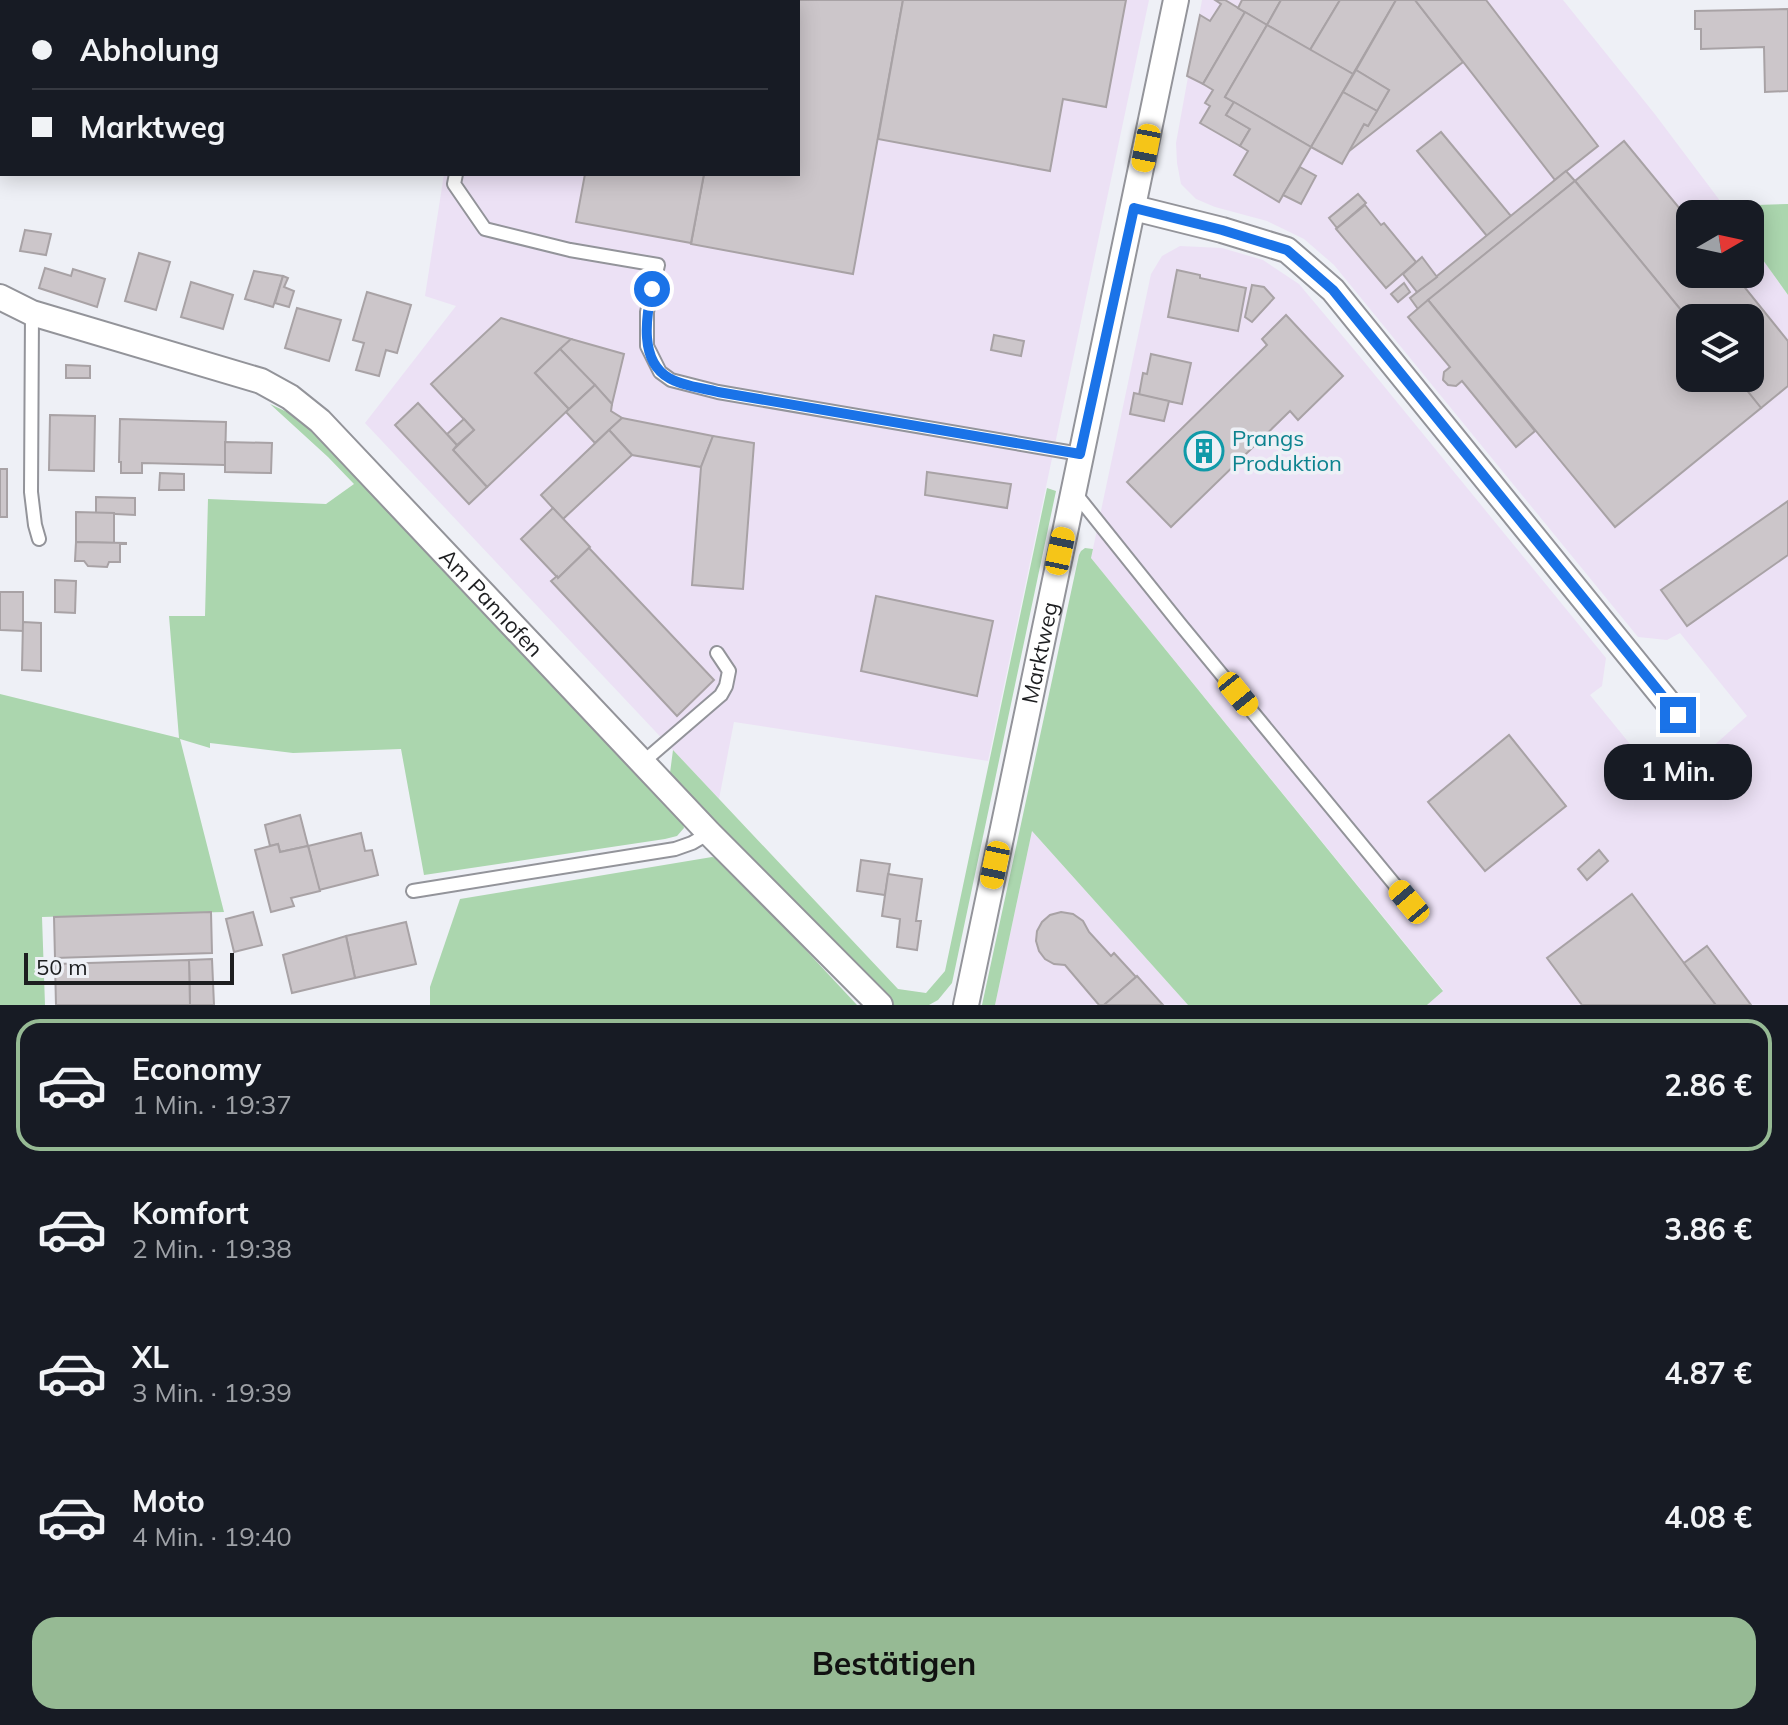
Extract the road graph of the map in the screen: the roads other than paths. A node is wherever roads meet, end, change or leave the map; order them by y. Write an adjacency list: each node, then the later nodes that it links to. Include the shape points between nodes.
1 (1176, 0): 3 (street, Marktweg)
2 (456, 176): 6 (lane, via 454,184 485,229 658,265 647,312 647,346 660,372 671,380)
3 (1134, 208): 6 (street, Marktweg); 10 (street, via 1287,250 1333,290)
4 (0, 297): 5 (street, Am Pannofen)
5 (32, 313): 8 (lane, via 31,492); 11 (street, Am Pannofen, via 261,381 290,397 320,421)
6 (1080, 454): 7 (street, Marktweg)
7 (1073, 490): 14 (lane); 16 (street, Marktweg)
8 (39, 539)
9 (717, 653): 11 (lane, via 729,671 721,695)
10 (1678, 715)
11 (643, 762): 12 (street, Am Pannofen)
12 (709, 833): 13 (lane, via 675,849); 15 (street, Am Pannofen)
13 (413, 891)
14 (1409, 902)
15 (880, 1005)
16 (966, 1005)

